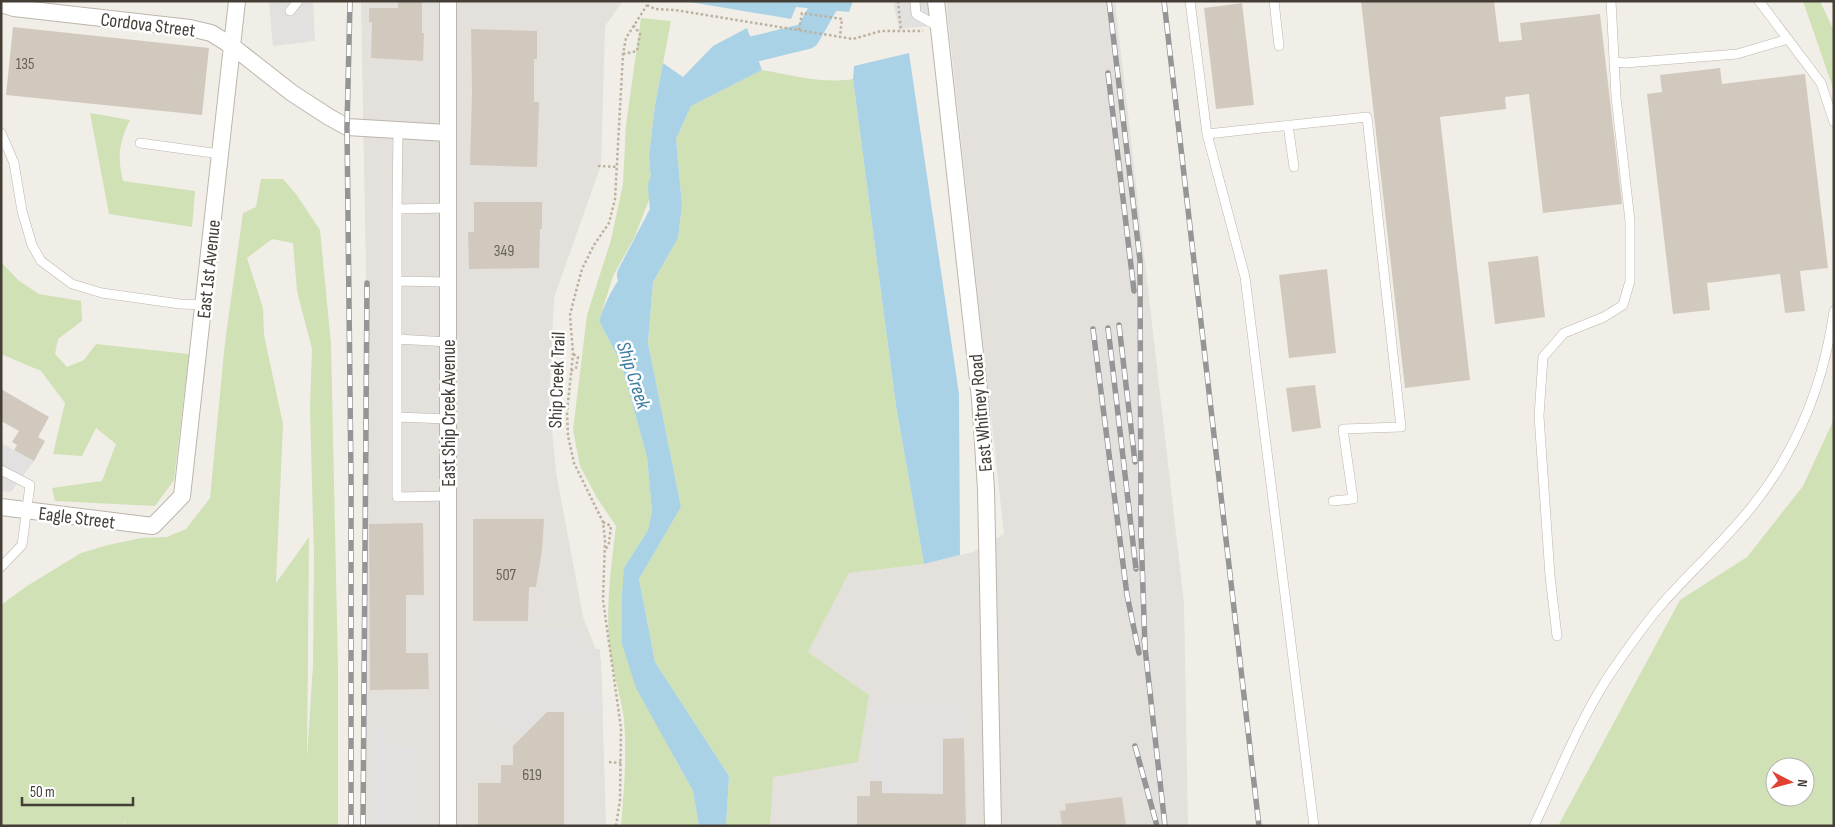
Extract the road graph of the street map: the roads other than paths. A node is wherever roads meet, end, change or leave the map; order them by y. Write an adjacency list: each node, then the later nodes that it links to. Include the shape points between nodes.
1 (237, 1): 14 (street, East 1st Avenue)
2 (298, 1): 11 (lane)
3 (448, 1): 21 (street, East Ship Creek Avenue)
4 (915, 1): 12 (lane, via 916,14)
5 (936, 1): 12 (street, East Whitney Road)
6 (1190, 1): 22 (lane)
7 (1274, 1): 15 (lane)
8 (1611, 1): 16 (lane)
9 (1759, 1): 13 (lane)
10 (1, 5): 14 (street, Cordova Street, via 190,28 211,33)
11 (290, 12)
12 (939, 29): 45 (street, East Whitney Road, via 986,489)
13 (1788, 39): 16 (lane, via 1737,54); 17 (lane, via 1821,83)
14 (232, 46): 19 (street, Cordova Street, via 292,93 339,123 347,127); 24 (street, East 1st Avenue)
15 (1279, 46)
16 (1614, 62): 43 (lane, via 1630,221 1630,281 1623,305 1604,317 1564,333 1543,357 1539,416)
17 (1834, 122)
18 (1288, 125): 22 (lane); 25 (lane); 38 (lane, via 1367,117 1401,427 1343,429 1353,499)
19 (398, 130): 21 (street, Cordova Street); 27 (lane)
20 (1, 133): 30 (lane, via 14,163 22,211 40,261 72,284 102,293)
21 (447, 133): 26 (street, East Ship Creek Avenue)
22 (1207, 134): 46 (lane, via 1245,277)
23 (140, 143): 24 (lane)
24 (220, 154): 30 (street, East 1st Avenue)
25 (1294, 167)
26 (447, 208): 27 (lane); 29 (street, East Ship Creek Avenue)
27 (397, 209): 28 (lane)
28 (397, 281): 29 (lane); 32 (lane)
29 (448, 282): 33 (street, East Ship Creek Avenue)
30 (204, 305): 41 (street, East 1st Avenue, via 182,496)
31 (1834, 311): 47 (lane, via 1820,381 1802,428 1754,504 1661,605 1619,661 1584,716)
32 (397, 339): 33 (lane); 34 (lane)
33 (448, 342): 35 (street, East Ship Creek Avenue)
34 (397, 417): 35 (lane); 37 (lane, via 396,497)
35 (448, 419): 37 (street, East Ship Creek Avenue)
36 (1, 470): 40 (lane, via 30,484)
37 (448, 496): 44 (street, East Ship Creek Avenue)
38 (1333, 501)
39 (1, 507): 40 (street, Eagle Street)
40 (28, 511): 41 (street, Eagle Street); 42 (lane, via 22,545)
41 (153, 526)
42 (1, 567)
43 (1557, 636)
44 (448, 826)
45 (993, 826)
46 (1314, 826)
47 (1534, 826)

